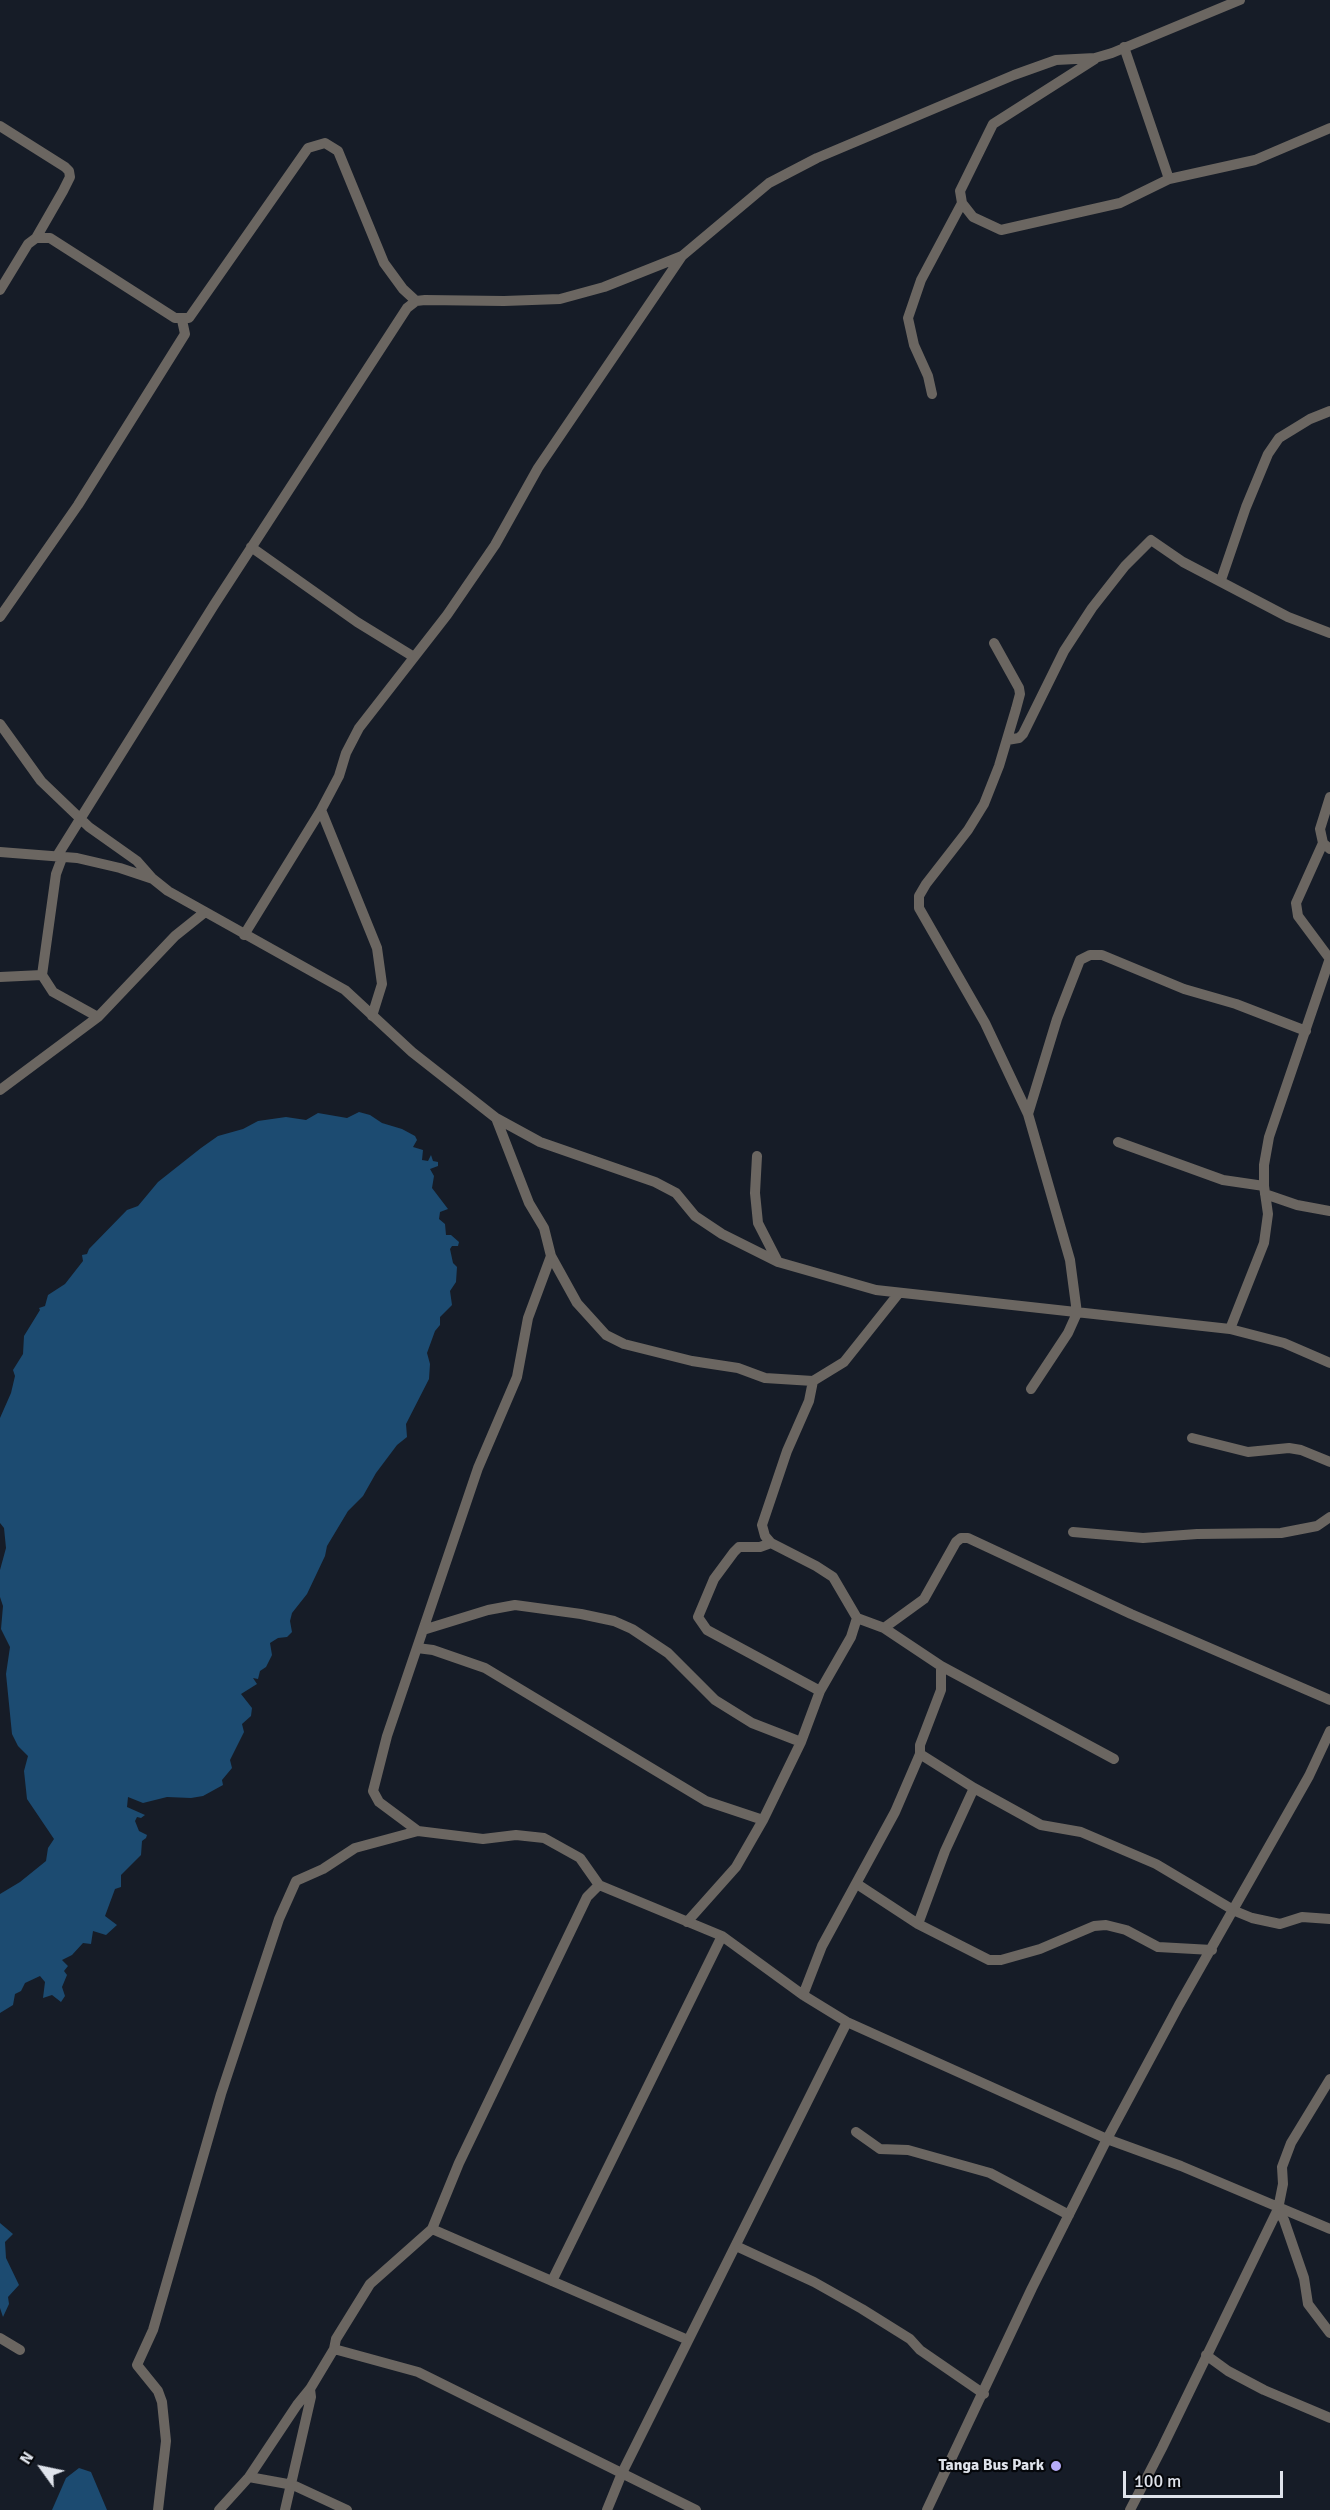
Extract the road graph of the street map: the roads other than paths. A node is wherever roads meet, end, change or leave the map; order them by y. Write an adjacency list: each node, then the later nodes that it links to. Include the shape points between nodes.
1 (1240, 0): 2 (street)
2 (1124, 47): 3 (street); 6 (street)
3 (1095, 58): 7 (street, via 993,124 960,190); 9 (street, via 1056,60 818,158 769,183)
4 (0, 126): 8 (street, via 69,171 70,177)
5 (1330, 128): 6 (street, via 1256,160)
6 (1169, 179): 7 (street, via 1120,203 1001,230 974,218)
7 (962, 203): 13 (street, via 921,280 908,318)
8 (36, 238): 10 (street, via 28,244); 12 (street, via 50,238)
9 (682, 256): 11 (street, via 604,287 560,298); 20 (street, via 538,468 495,545)
10 (0, 290)
11 (416, 301): 12 (street, via 384,263 338,152 325,143 308,148 189,318); 15 (street, via 407,308)
12 (182, 320): 17 (street, via 185,334 78,505)
13 (932, 394)
14 (1330, 411): 16 (street, via 1279,438 1268,454)
15 (251, 547): 20 (street); 25 (street)
16 (1221, 580): 18 (street, via 1288,617); 22 (street, via 1183,562 1156,542 1147,542 1092,608 1064,651 1023,734)
17 (0, 617)
18 (1330, 633)
19 (994, 643): 22 (street, via 1020,694)
20 (414, 657): 24 (street, via 359,728)
21 (0, 724): 25 (street, via 41,781)
22 (1007, 740): 39 (street, via 984,804 922,890 919,908 985,1023)
23 (1330, 798): 26 (street, via 1320,829)
24 (321, 810): 31 (street); 35 (street, via 377,948 382,984)
25 (80, 818): 28 (street); 29 (street, via 137,861)
26 (1326, 846): 32 (street, via 1296,903 1298,916)
27 (0, 852): 28 (street)
28 (57, 856): 29 (street, via 120,868); 33 (street, via 62,858 56,874)
29 (153, 879): 30 (street)
30 (205, 912): 31 (street); 36 (street, via 175,936)
31 (244, 934): 35 (street, via 345,990)
32 (1330, 958): 37 (street)
33 (42, 975): 34 (street); 36 (street, via 53,992)
34 (0, 977)
35 (372, 1016): 40 (street)
36 (98, 1017): 38 (street)
37 (1306, 1031): 39 (street, via 1184,989 1102,955 1090,955 1080,960 1076,970); 43 (street, via 1269,1137)
38 (0, 1090)
39 (1028, 1114): 48 (street, via 1070,1260)
40 (496, 1118): 45 (street, via 544,1228); 46 (street, via 540,1142 655,1182 676,1193 695,1216 713,1228)
41 (1118, 1142): 43 (street, via 1223,1180)
42 (756, 1156): 46 (street, via 758,1223)
43 (1264, 1190): 44 (street, via 1297,1205); 49 (street, via 1268,1214 1264,1243)
44 (1330, 1211)
45 (551, 1256): 51 (street, via 576,1303 606,1335 624,1344 738,1368 765,1378); 60 (street, via 528,1318 517,1377 478,1468)
46 (778, 1262): 47 (street)
47 (899, 1293): 48 (street); 51 (street, via 844,1362)
48 (1077, 1313): 49 (street); 52 (street, via 1068,1334)
49 (1230, 1329): 50 (street, via 1284,1343)
50 (1330, 1363)
51 (813, 1382): 57 (street, via 762,1525)
52 (1031, 1389)
53 (1192, 1438): 54 (street, via 1248,1452 1302,1450)
54 (1330, 1462)
55 (1330, 1517): 56 (street, via 1317,1526 1281,1533 1143,1538)
56 (1073, 1532)
57 (771, 1543): 58 (street, via 833,1577); 63 (street, via 739,1547 734,1552 714,1579 698,1617 707,1630)
58 (857, 1618): 59 (street); 63 (street, via 851,1637)
59 (884, 1628): 62 (street); 64 (street, via 924,1599 956,1542 968,1538)
60 (423, 1630): 61 (street); 66 (street, via 514,1605 614,1621 668,1653 715,1700 752,1723)
61 (417, 1648): 70 (street, via 495,1673 706,1801); 71 (street, via 373,1791 379,1802)
62 (941, 1666): 67 (street, via 941,1690 920,1745); 68 (street)
63 (820, 1691): 66 (street)
64 (1330, 1700)
65 (1330, 1731): 74 (street)
66 (801, 1742): 70 (street)
67 (920, 1755): 69 (street); 72 (street)
68 (1114, 1759)
69 (974, 1788): 74 (street, via 1041,1825 1081,1832 1156,1864); 77 (street)
70 (764, 1820): 76 (street, via 736,1867)
71 (418, 1831): 73 (street, via 483,1839 516,1835 544,1838 580,1858); 103 (street, via 356,1848 296,1881 279,1919 221,2094 153,2330 137,2365 162,2402 166,2441)
72 (857, 1884): 77 (street); 80 (street, via 822,1946)
73 (598, 1885): 76 (street); 87 (street, via 587,1897 459,2163)
74 (1234, 1911): 75 (street, via 1272,1924 1302,1917); 79 (street)
75 (1330, 1919)
76 (687, 1922): 78 (street)
77 (918, 1924): 79 (street, via 989,1960 1041,1949 1106,1924 1158,1947)
78 (722, 1936): 80 (street); 90 (street)
79 (1212, 1950): 84 (street)
80 (803, 1995): 81 (street)
81 (847, 2022): 84 (street); 89 (street)
82 (1330, 2079): 85 (street, via 1287,2154)
83 (856, 2132): 86 (street, via 879,2149 908,2150 990,2173)
84 (1107, 2139): 85 (street, via 1181,2166); 86 (street)
85 (1277, 2210): 88 (street); 91 (street, via 1304,2278 1308,2304); 96 (street)
86 (1068, 2215): 98 (street)
87 (432, 2229): 90 (street); 94 (street, via 370,2284 336,2339)
88 (1330, 2229)
89 (736, 2246): 93 (street); 98 (street, via 862,2309)
90 (552, 2281): 93 (street)
91 (1330, 2333)
92 (0, 2338): 95 (street)
93 (688, 2340): 100 (street)
94 (334, 2349): 97 (street); 100 (street, via 418,2372)
95 (20, 2350)
96 (1206, 2355): 99 (street, via 1264,2390); 110 (street)
97 (310, 2389): 101 (street); 102 (street)
98 (984, 2394): 109 (street)
99 (1330, 2418)
100 (622, 2473): 107 (street); 108 (street)
101 (249, 2477): 102 (street); 104 (street)
102 (292, 2485): 105 (street); 106 (street)
103 (158, 2510)
104 (219, 2510)
105 (285, 2510)
106 (347, 2510)
107 (607, 2510)
108 (696, 2510)
109 (927, 2510)
110 (1130, 2510)

